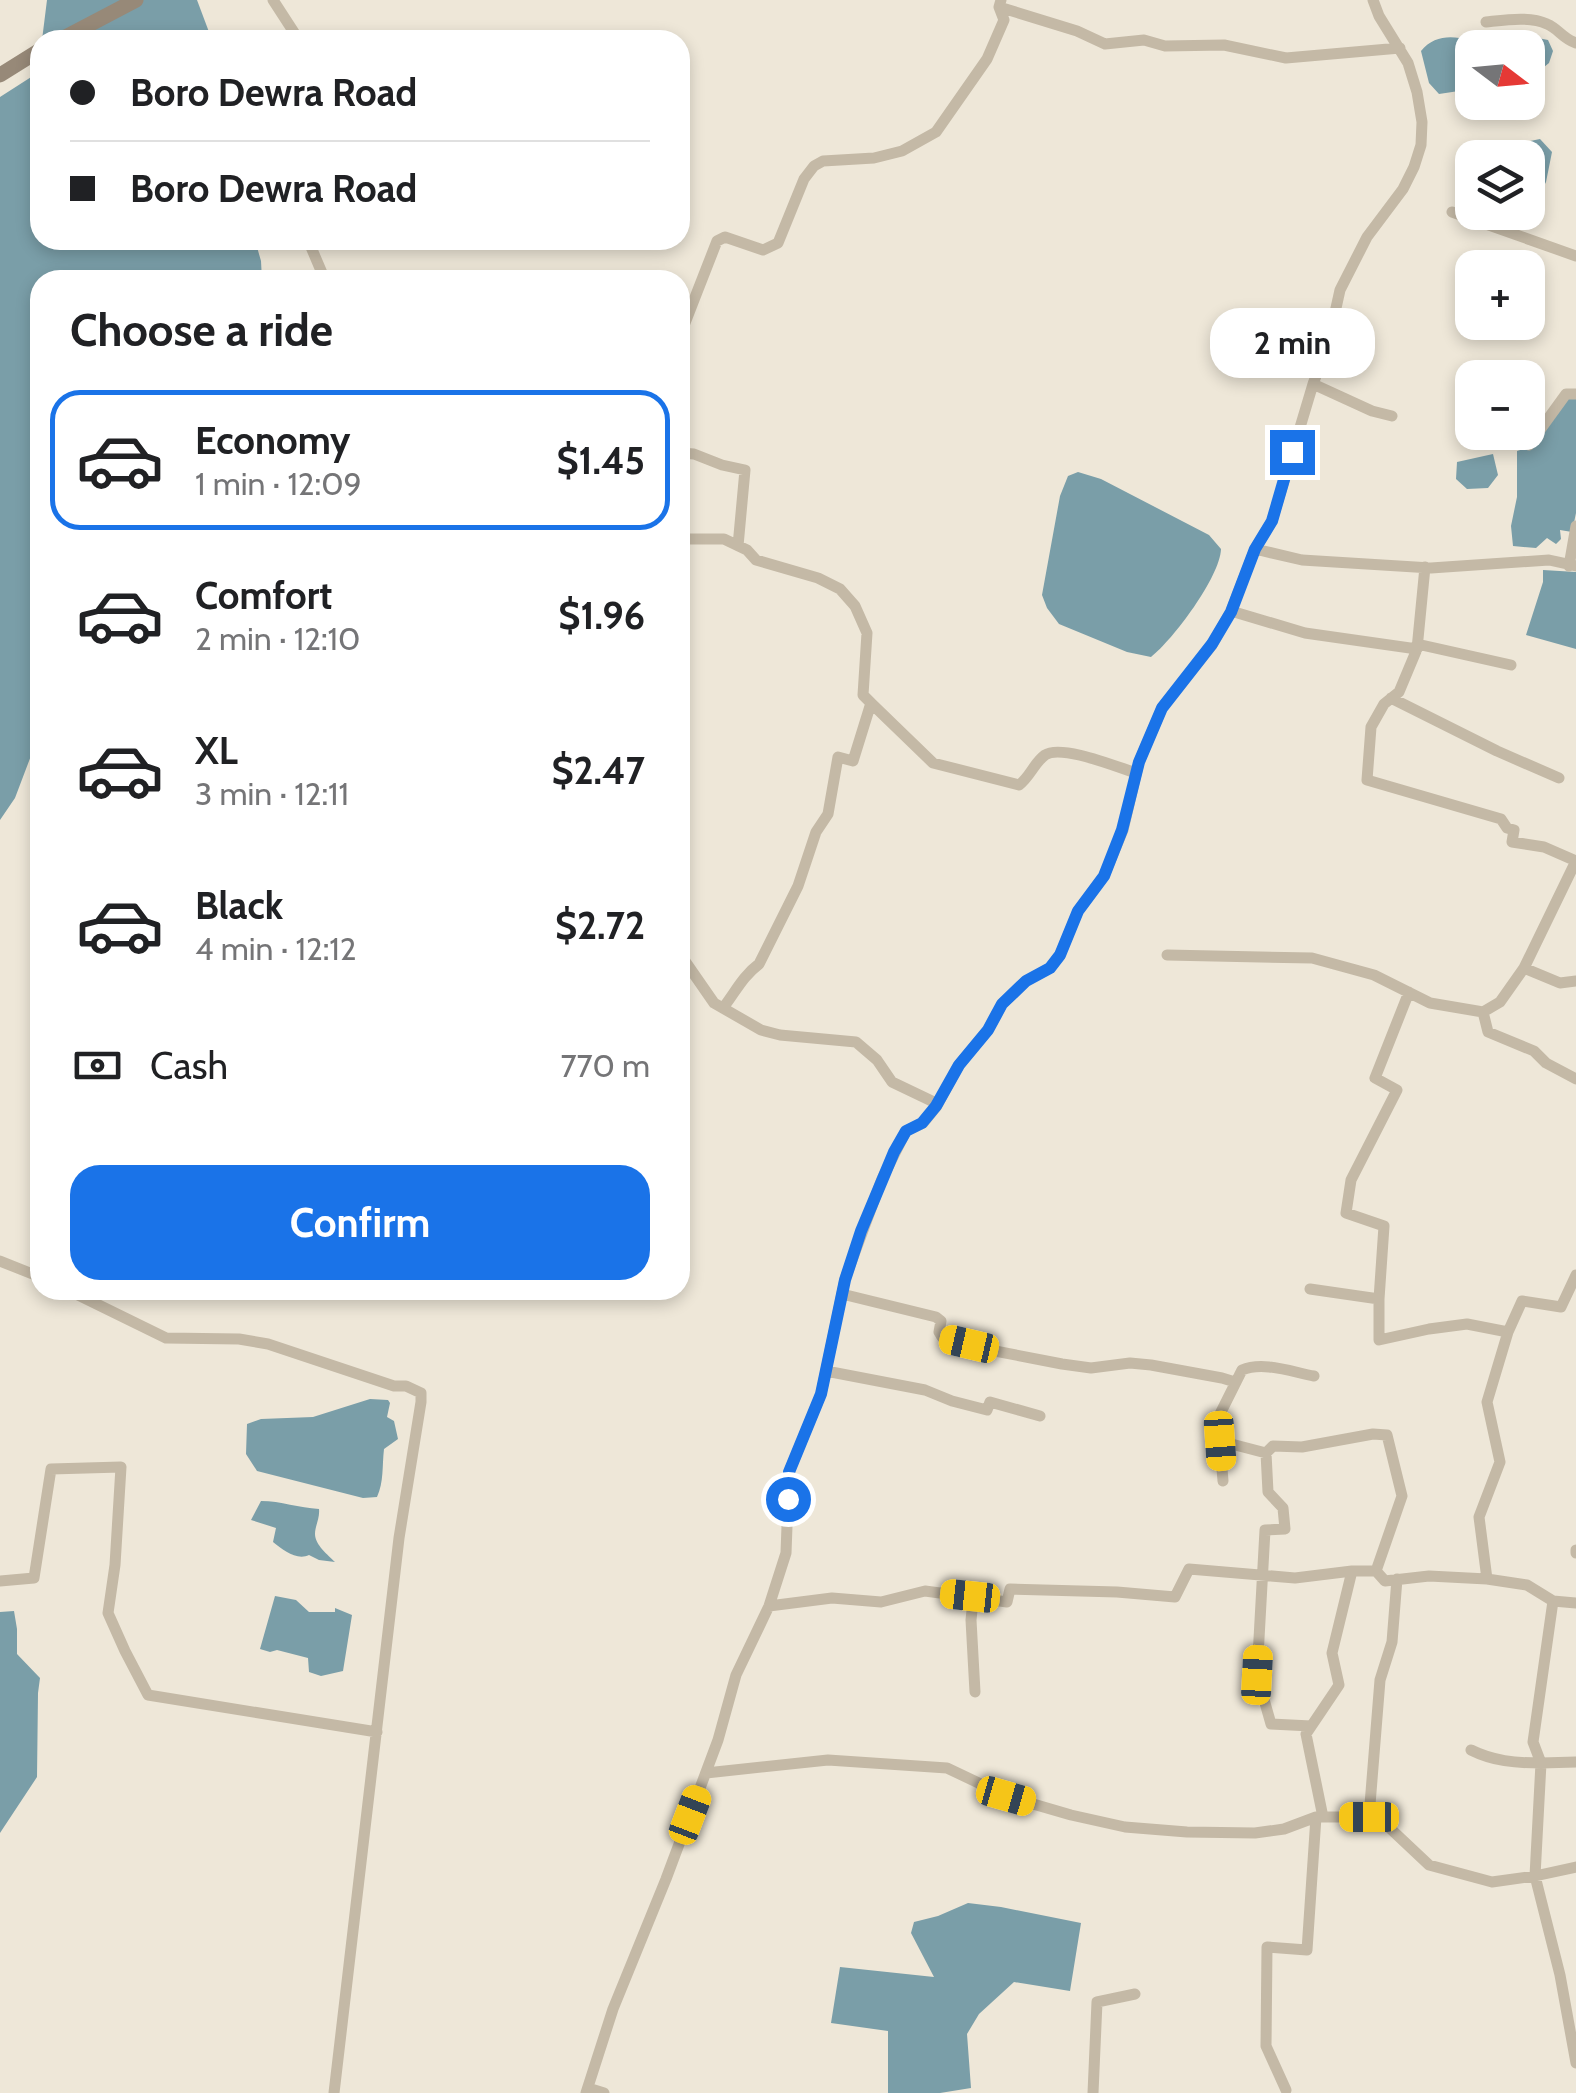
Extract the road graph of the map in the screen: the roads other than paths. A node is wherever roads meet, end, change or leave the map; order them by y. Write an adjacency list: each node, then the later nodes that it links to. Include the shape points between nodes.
1 (136, 0): 6 (street)
2 (272, 0): 7 (street)
3 (1374, 0): 9 (street)
4 (1000, 3): 9 (street, via 1105,44 1224,44 1286,58); 14 (street, via 1004,20 988,60 936,132 902,151 814,166 778,243 763,250 726,237 718,241)
5 (1486, 22): 8 (street, via 1548,24)
6 (79, 30)
7 (292, 30)
8 (1576, 43)
9 (1400, 48): 15 (street, via 1417,92 1421,145 1403,189 1367,237 1340,290)
10 (30, 56): 11 (street)
11 (0, 75)
12 (1452, 212): 13 (street)
13 (1576, 256)
14 (690, 311)
15 (1313, 384): 17 (street); 23 (street, via 1272,521)
16 (1576, 394): 18 (street, via 1566,394)
17 (1392, 416)
18 (1545, 423)
19 (690, 454): 22 (street, via 745,470)
20 (1576, 526): 24 (street)
21 (690, 538): 22 (street)
22 (738, 546): 30 (street, via 756,560 840,589 855,606 867,633 862,695)
23 (1255, 549): 25 (street, via 1302,560); 26 (street)
24 (1573, 566): 25 (street, via 1549,560)
25 (1425, 567): 27 (street)
26 (1231, 612): 27 (street, via 1305,633); 31 (street, via 1162,708)
27 (1417, 647): 28 (street); 29 (street, via 1400,692)
28 (1510, 665)
29 (1391, 698): 32 (street); 35 (street, via 1370,726 1367,780 1501,819 1514,830 1512,842 1576,861)
30 (871, 703): 31 (street, via 933,763 962,772 1019,785 1052,751); 38 (street, via 853,760 838,757 828,814 798,886 759,964)
31 (1136, 773): 41 (street, via 1104,876 1078,911 1060,955 1002,1004)
32 (1559, 778)
33 (1167, 955): 37 (street, via 1312,958)
34 (690, 968): 38 (street)
35 (1524, 968): 36 (street, via 1560,983); 39 (street, via 1500,1002)
36 (1576, 981)
37 (1409, 992): 39 (street, via 1430,1003); 47 (street, via 1375,1078 1398,1090 1352,1180 1346,1213 1384,1226)
38 (723, 1008): 41 (street, via 780,1035 856,1042 892,1082)
39 (1483, 1012): 40 (street, via 1488,1032)
40 (1576, 1079)
41 (938, 1104): 46 (street, via 906,1131 894,1152)
42 (0, 1261): 43 (street)
43 (30, 1273)
44 (1576, 1276): 49 (street, via 1561,1307 1522,1302)
45 (1310, 1289): 47 (street)
46 (842, 1294): 50 (street); 52 (street, via 936,1317 942,1337 994,1352 1091,1368 1152,1365)
47 (1378, 1299): 49 (street, via 1379,1340 1467,1324)
48 (88, 1300): 69 (street, via 166,1338 268,1344 420,1393)
49 (1508, 1332): 60 (street, via 1487,1402 1500,1462 1479,1517)
50 (826, 1371): 53 (street, via 987,1410 990,1402); 66 (street, via 789,1472 786,1552)
51 (1314, 1376): 52 (street, via 1248,1366)
52 (1235, 1382): 54 (street, via 1218,1418)
53 (1040, 1416)
54 (1220, 1441): 55 (street); 56 (street)
55 (1266, 1453): 58 (street, via 1272,1446 1387,1435 1402,1496); 59 (street, via 1268,1492 1284,1508 1286,1529 1265,1530)
56 (1223, 1481)
57 (1352, 1570): 58 (street); 59 (street); 68 (street, via 1332,1652 1340,1685)
58 (1376, 1571): 61 (street, via 1384,1581)
59 (1262, 1576): 63 (street, via 1188,1569 1175,1597 1010,1589 1007,1602); 68 (street, via 1257,1675 1270,1724)
60 (1487, 1578): 61 (street); 64 (street, via 1527,1585)
61 (1396, 1580): 75 (street)
62 (0, 1581): 69 (street, via 34,1578 51,1469 121,1467 108,1613 148,1695)
63 (970, 1596): 66 (street, via 925,1591 881,1602 832,1598); 67 (street)
64 (1553, 1600): 65 (street); 72 (street, via 1532,1742)
65 (1576, 1603)
66 (769, 1606): 73 (street, via 736,1676)
67 (975, 1692)
68 (1311, 1726): 74 (street, via 1306,1734)
69 (377, 1732): 82 (street)
70 (1471, 1750): 72 (street, via 1517,1764)
71 (1576, 1762): 72 (street)
72 (1540, 1763): 77 (street)
73 (706, 1773): 74 (street, via 828,1760 947,1768 1071,1816 1187,1832 1255,1834); 80 (street)
74 (1320, 1817): 75 (street); 81 (street, via 1308,1950 1266,1947 1266,2046)
75 (1369, 1817): 77 (street, via 1378,1817 1429,1865 1492,1882)
76 (1576, 1867): 77 (street)
77 (1534, 1876): 79 (street)
78 (1135, 1994): 84 (street, via 1098,2002)
79 (1576, 2063)
80 (587, 2090): 83 (street)
81 (1286, 2090)
82 (334, 2093)
83 (604, 2093)
84 (1093, 2093)

